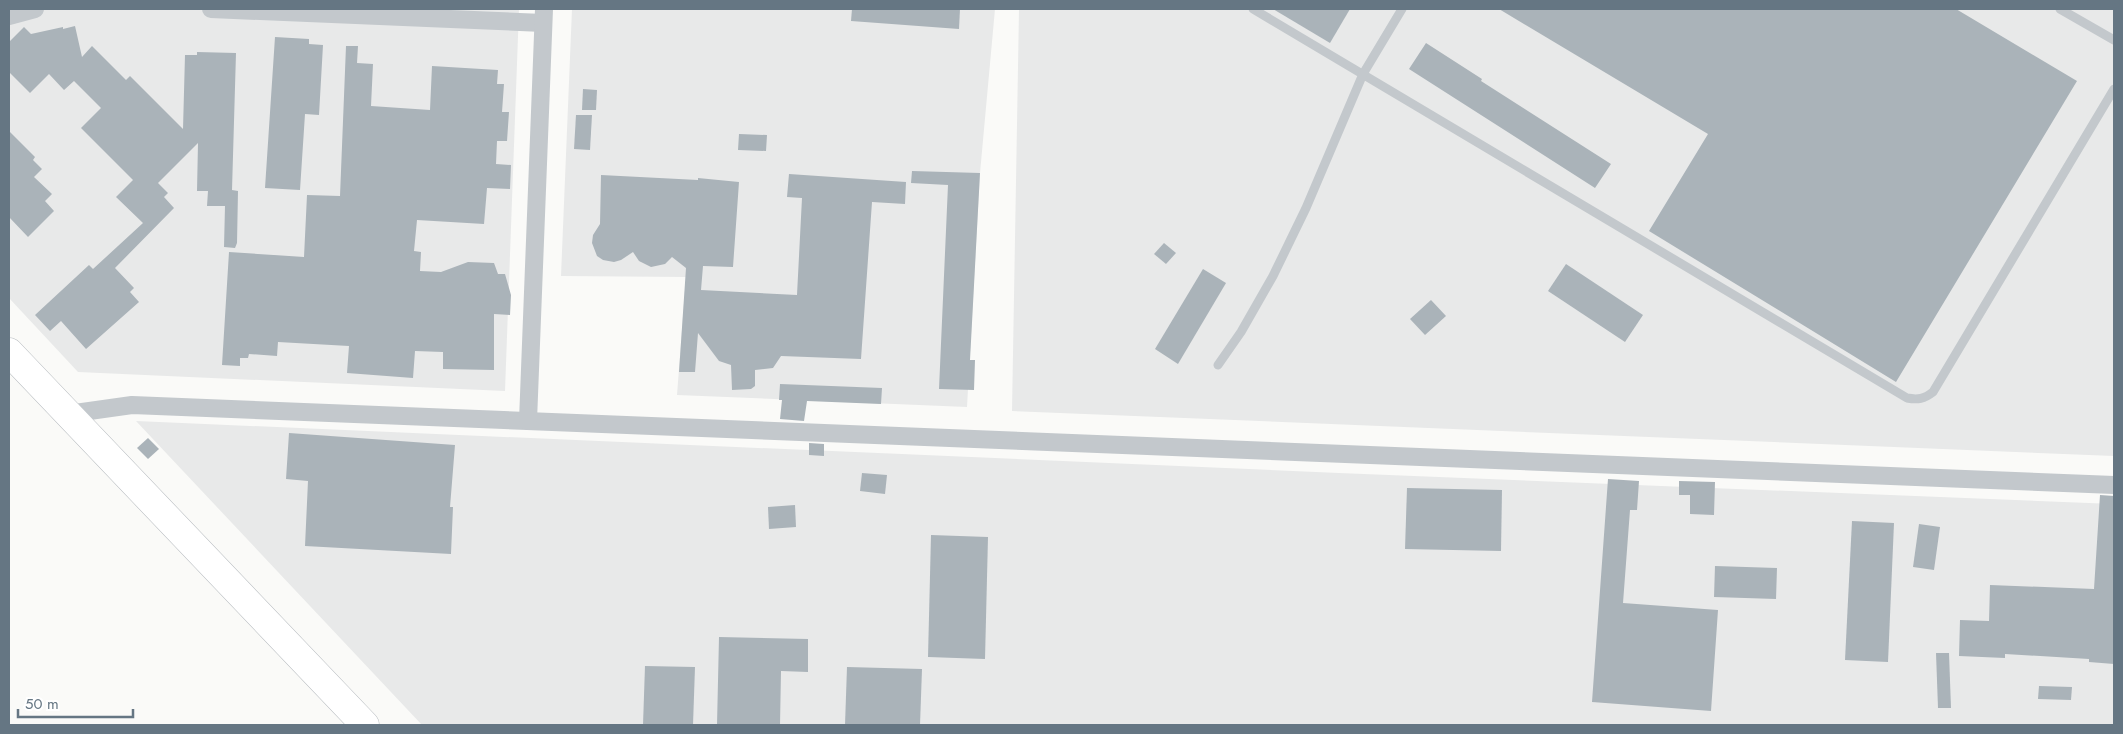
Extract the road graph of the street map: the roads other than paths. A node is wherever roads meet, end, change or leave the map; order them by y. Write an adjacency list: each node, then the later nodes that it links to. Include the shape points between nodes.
1 (35, 9): 6 (street)
2 (210, 9): 7 (street)
3 (1253, 9): 9 (lane)
4 (1402, 9): 9 (lane)
5 (2060, 9): 8 (lane)
6 (9, 16)
7 (544, 16): 14 (street)
8 (2114, 40)
9 (1363, 74): 10 (lane, via 1907,398 1918,400 1933,392); 12 (lane, via 1274,276)
10 (2114, 89)
11 (9, 352): 13 (main road)
12 (1218, 365)
13 (68, 414): 14 (street, via 132,405); 16 (main road)
14 (528, 421): 15 (street)
15 (2114, 485)
16 (366, 725)

